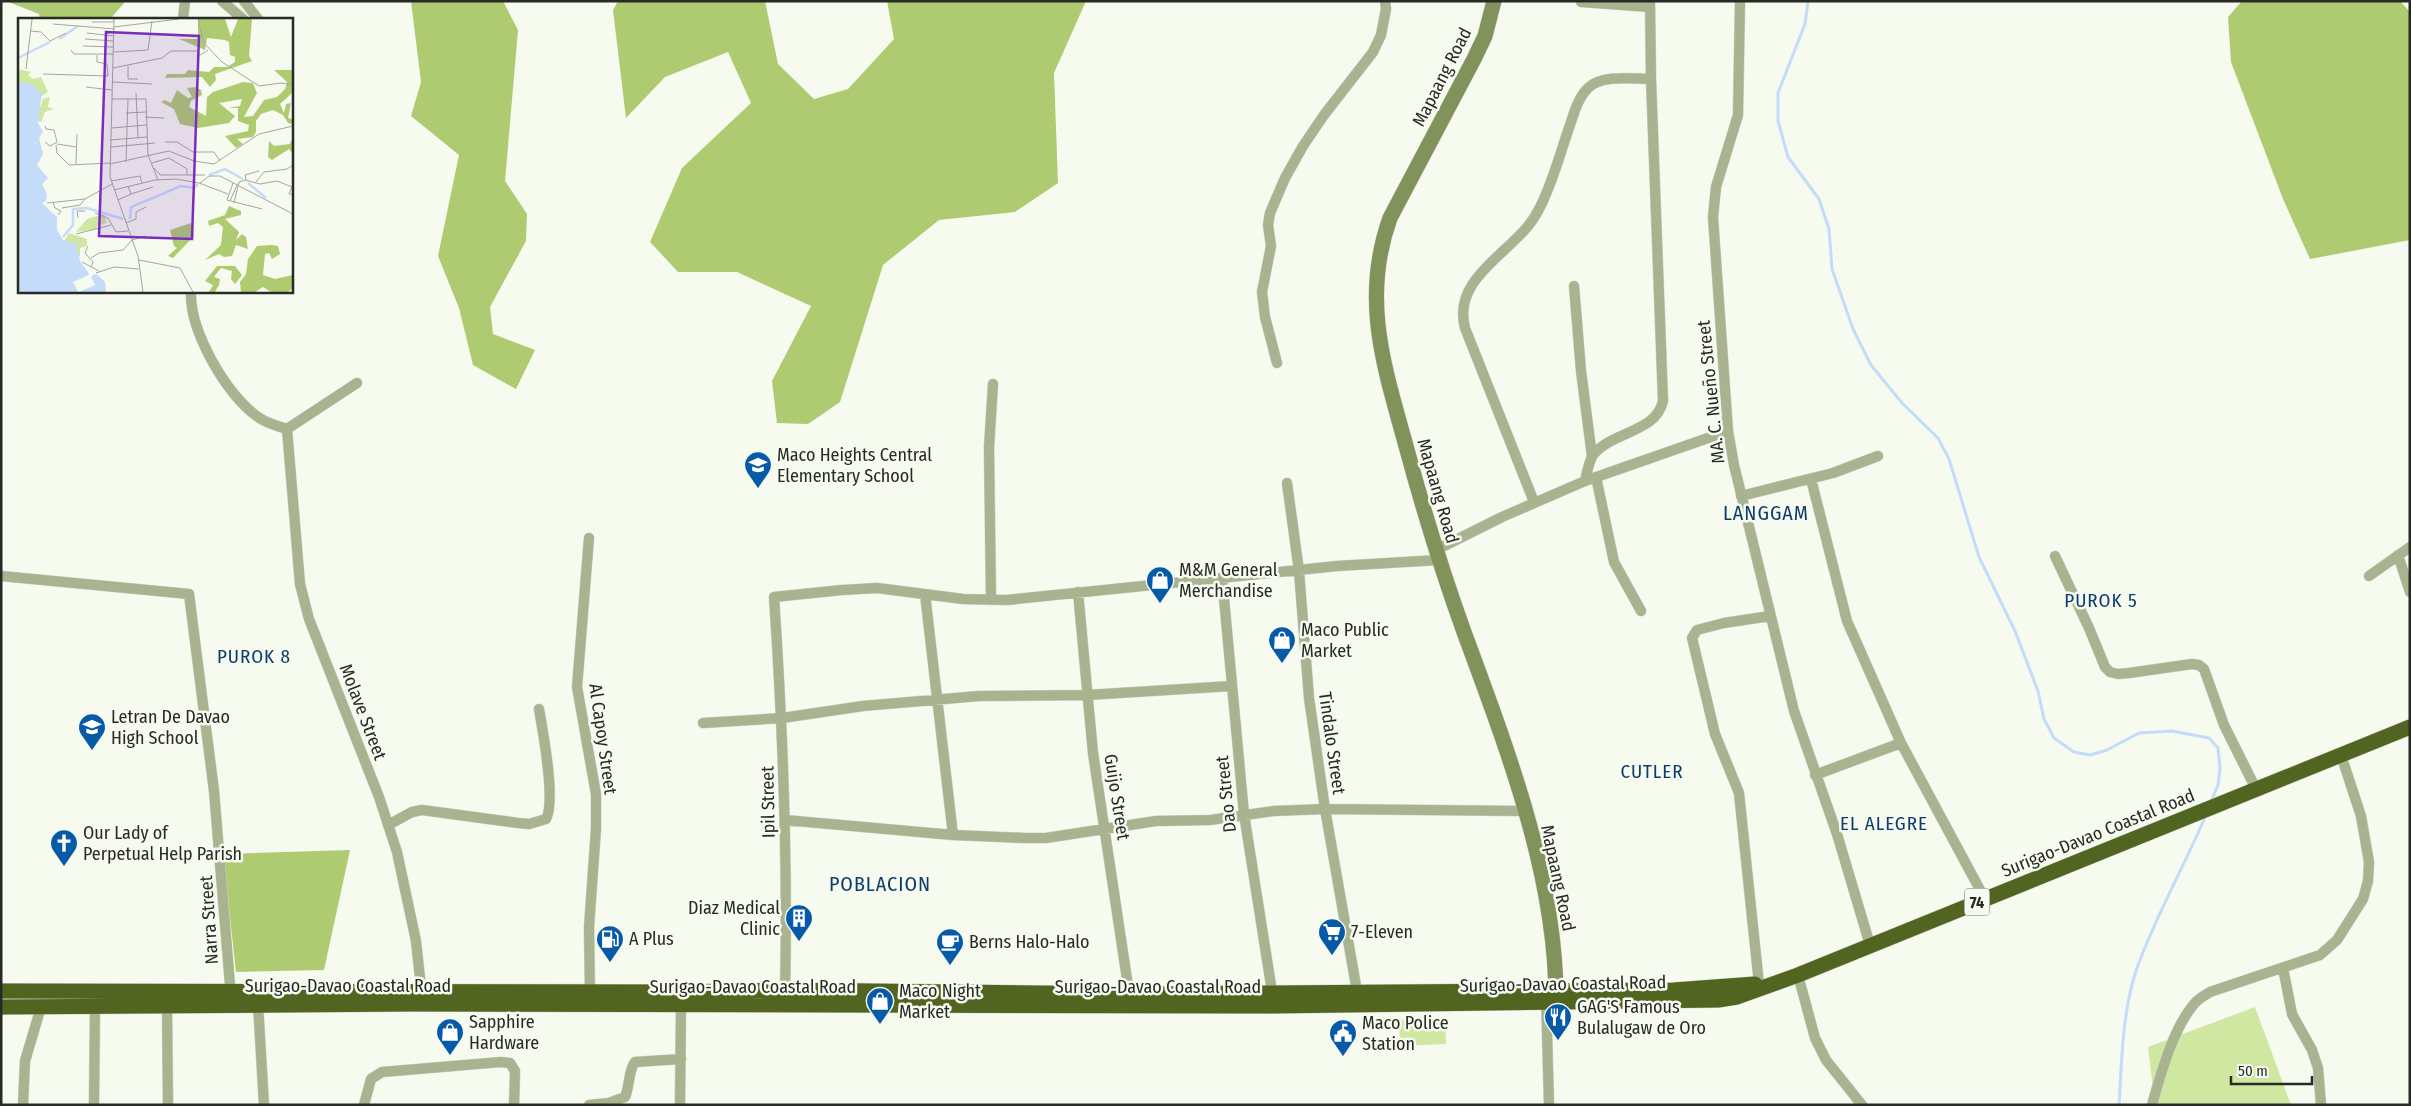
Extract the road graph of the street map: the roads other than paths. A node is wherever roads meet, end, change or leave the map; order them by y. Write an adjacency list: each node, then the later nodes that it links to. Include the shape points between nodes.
1 (185, 1): 9 (street)
2 (222, 1): 10 (street)
3 (244, 1): 11 (street)
4 (1385, 1): 15 (street, via 1383,28 1373,52 1303,146 1270,213 1268,225 1272,246 1262,292)
5 (1494, 1): 30 (street, Mapaang Road, via 1485,36 1474,59 1390,218 1382,241 1375,292 1378,330 1393,397)
6 (1740, 1): 19 (street, MA. C. Nueño Street, via 1738,115 1716,188 1713,217)
7 (1581, 2): 8 (street)
8 (1650, 4): 12 (street)
9 (183, 18)
10 (242, 18)
11 (257, 18)
12 (1651, 79): 20 (street, via 1663,401 1658,415); 27 (street, via 1607,80 1589,87 1577,106 1538,211 1482,272 1463,304 1463,320 1470,343)
13 (1574, 286): 20 (street, via 1580,372)
14 (191, 292): 18 (street, via 194,320 208,355 246,406 259,418)
15 (1277, 363)
16 (357, 383): 18 (street)
17 (993, 384): 40 (street, via 988,447)
18 (286, 430): 58 (street, Molave Street, via 300,584 309,620)
19 (1728, 431): 22 (street); 26 (street, MA. C. Nueño Street)
20 (1592, 456): 24 (street)
21 (1878, 456): 23 (street)
22 (1596, 477): 24 (street); 41 (street, via 1614,562)
23 (1811, 479): 26 (street); 50 (street, via 1846,621)
24 (1585, 481): 27 (street)
25 (1287, 483): 33 (street, Tindalo Street)
26 (1741, 496): 42 (street, MA. C. Nueño Street)
27 (1534, 502): 30 (street)
28 (589, 538): 73 (street, Al Capoy Street, via 577,687 596,794 589,927)
29 (2410, 546): 31 (street)
30 (1438, 555): 33 (street); 55 (street, Mapaang Road)
31 (2398, 555): 35 (street); 38 (street)
32 (2055, 556): 53 (street, via 2110,672 2130,674 2192,664 2204,669 2224,725)
33 (1299, 571): 36 (street); 54 (street, Tindalo Street, via 1305,666)
34 (1, 576): 71 (street, Narra Street, via 189,594 214,791)
35 (2369, 576)
36 (1222, 577): 37 (street); 43 (street, Dao Street)
37 (1078, 592): 40 (street); 44 (street, Guijo Street)
38 (2410, 592)
39 (925, 594): 40 (street); 45 (street); 47 (street, Ipil Street, via 863,588 774,598)
40 (991, 600)
41 (1641, 611)
42 (1770, 616): 52 (street, MA. C. Nueño Street, via 1794,711); 65 (street, via 1708,626 1696,630 1692,638 1714,734 1739,793)
43 (1232, 686): 44 (street); 56 (street, Dao Street)
44 (1087, 695): 45 (street, via 1027,694); 59 (street, Guijo Street)
45 (937, 701): 47 (street, via 864,706); 60 (street)
46 (539, 709): 58 (street, via 549,790 546,819 518,824 422,810)
47 (782, 718): 48 (street); 57 (street, Ipil Street)
48 (703, 722)
49 (2410, 727): 51 (highway, Surigao-Davao Coastal Road / 74)
50 (1902, 743): 52 (street); 61 (street)
51 (2341, 755): 53 (highway, Surigao-Davao Coastal Road / 74); 63 (street, via 2361,816 2369,862 2364,899 2337,940 2320,955)
52 (1815, 775): 62 (street, MA. C. Nueño Street, via 1837,834)
53 (2256, 790): 61 (highway, Surigao-Davao Coastal Road / 74)
54 (1325, 809): 55 (street); 56 (street); 74 (street, Tindalo Street)
55 (1524, 811): 70 (street, Mapaang Road, via 1550,914 1554,952)
56 (1244, 814): 59 (street, via 1210,820 1156,821); 76 (street, Dao Street)
57 (785, 820): 60 (street); 67 (street, Ipil Street)
58 (388, 825): 72 (street, Molave Street, via 406,889)
59 (1106, 829): 60 (street, via 1046,838); 75 (street, Guijo Street)
60 (953, 835)
61 (1985, 899): 62 (highway, Surigao-Davao Coastal Road / 74)
62 (1870, 945): 64 (highway, Surigao-Davao Coastal Road / 74)
63 (2283, 968): 95 (street, via 2210,992 2194,1003 2161,1071); 96 (street, via 2292,1014 2318,1068)
64 (1798, 975): 65 (highway, Surigao-Davao Coastal Road / 74); 94 (street, via 1815,1038 1826,1060)
65 (1765, 983): 70 (highway, Surigao-Davao Coastal Road / 74, via 1736,997 1718,1000)
66 (96, 990): 69 (highway, Surigao-Davao Coastal Road / 74); 71 (highway, Surigao-Davao Coastal Road / 74); 78 (highway)
67 (785, 990): 73 (highway, Surigao-Davao Coastal Road / 74); 75 (highway, Surigao-Davao Coastal Road / 74); 81 (street, Ipil Street)
68 (1, 991): 69 (highway, Surigao-Davao Coastal Road / 74)
69 (41, 991): 83 (highway)
70 (1551, 996): 74 (highway, Surigao-Davao Coastal Road / 74); 93 (street)
71 (231, 998): 72 (highway, Surigao-Davao Coastal Road / 74); 77 (highway, Surigao-Davao Coastal Road / 74); 79 (highway, Surigao-Davao Coastal Road / 74)
72 (422, 998): 73 (highway, Surigao-Davao Coastal Road / 74); 77 (highway, Surigao-Davao Coastal Road / 74)
73 (590, 998): 80 (highway, Surigao-Davao Coastal Road / 74)
74 (1358, 998): 76 (highway, Surigao-Davao Coastal Road / 74)
75 (1130, 999): 76 (highway, Surigao-Davao Coastal Road / 74); 81 (highway, Surigao-Davao Coastal Road / 74)
76 (1273, 1000)
77 (258, 1004): 88 (street)
78 (95, 1006): 79 (highway, Surigao-Davao Coastal Road / 74); 83 (highway, Surigao-Davao Coastal Road / 74); 86 (street)
79 (167, 1006): 87 (street)
80 (681, 1006): 81 (highway, Surigao-Davao Coastal Road / 74); 84 (street)
81 (784, 1006)
82 (1, 1007): 83 (highway, Surigao-Davao Coastal Road / 74)
83 (41, 1007): 85 (street, via 25,1061)
84 (681, 1059): 91 (street, via 635,1062 625,1097 609,1104); 92 (street)
85 (23, 1105)
86 (94, 1105)
87 (168, 1105)
88 (264, 1105)
89 (364, 1105): 90 (street, via 371,1079 382,1072 501,1062 510,1063 514,1068)
90 (514, 1105)
91 (589, 1105)
92 (680, 1105)
93 (1550, 1105)
94 (1862, 1105)
95 (2152, 1105)
96 (2321, 1105)

